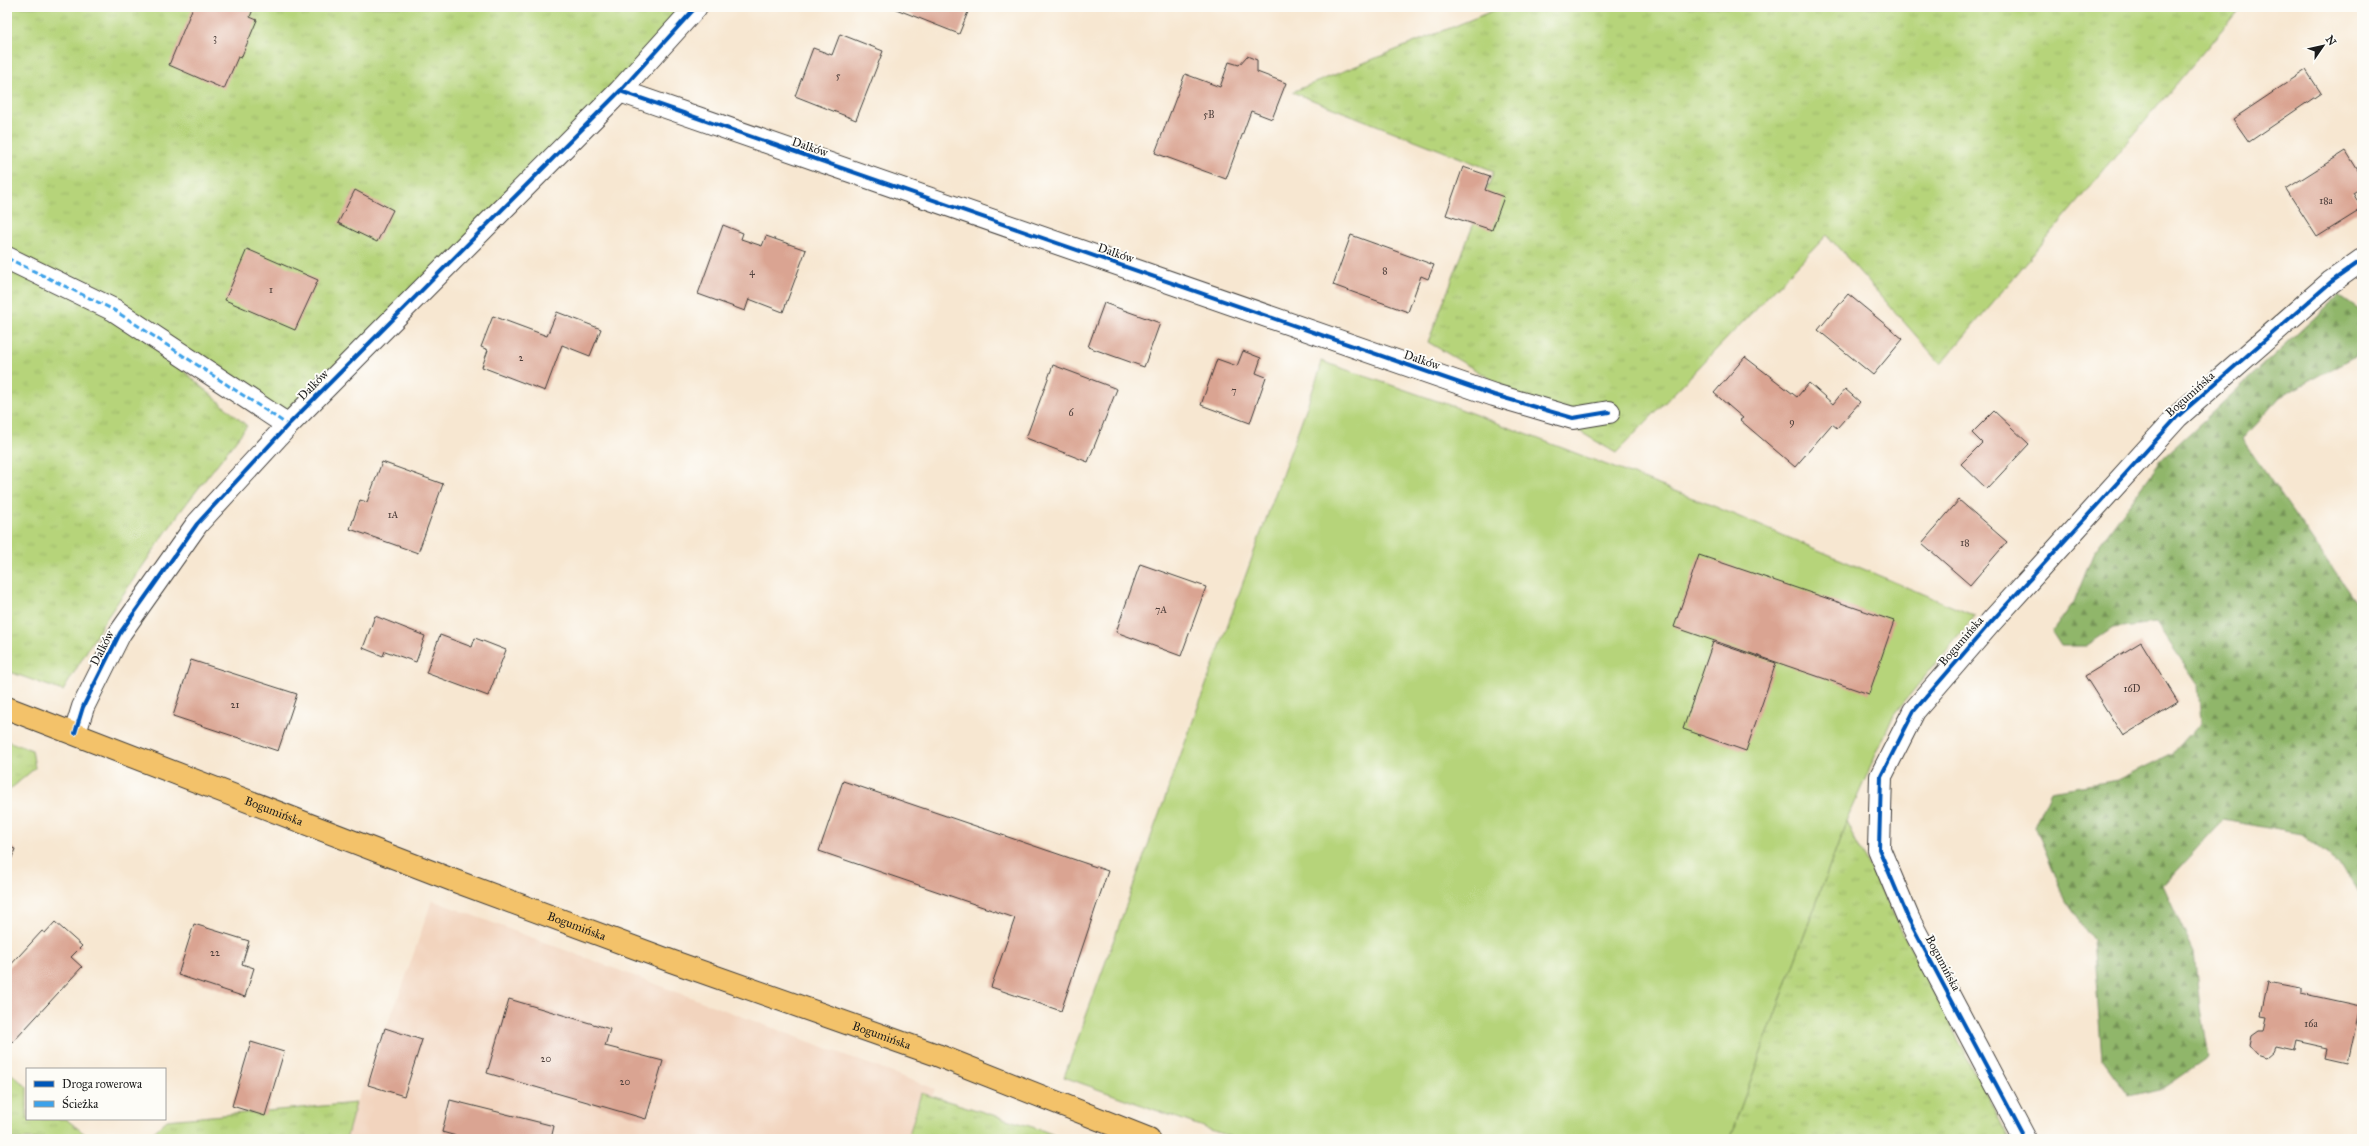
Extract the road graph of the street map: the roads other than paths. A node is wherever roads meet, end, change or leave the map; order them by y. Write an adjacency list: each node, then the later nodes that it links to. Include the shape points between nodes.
1 (696, 7): 2 (street, Dalków)
2 (620, 91): 5 (street, Dalków, via 1494,395 1573,418); 6 (street, Dalków)
3 (7, 258): 6 (street, via 114,310)
4 (2362, 260): 10 (street, Bogumińska, via 2331,282 2177,417 1914,711 1881,776 1879,848 1909,920)
5 (1610, 412)
6 (288, 425): 8 (street, Dalków, via 197,524 120,633 83,707)
7 (7, 708): 8 (main road, Bogumińska)
8 (75, 733): 9 (main road, Bogumińska, via 455,881 937,1055)
9 (1149, 1139)
10 (2025, 1139)

